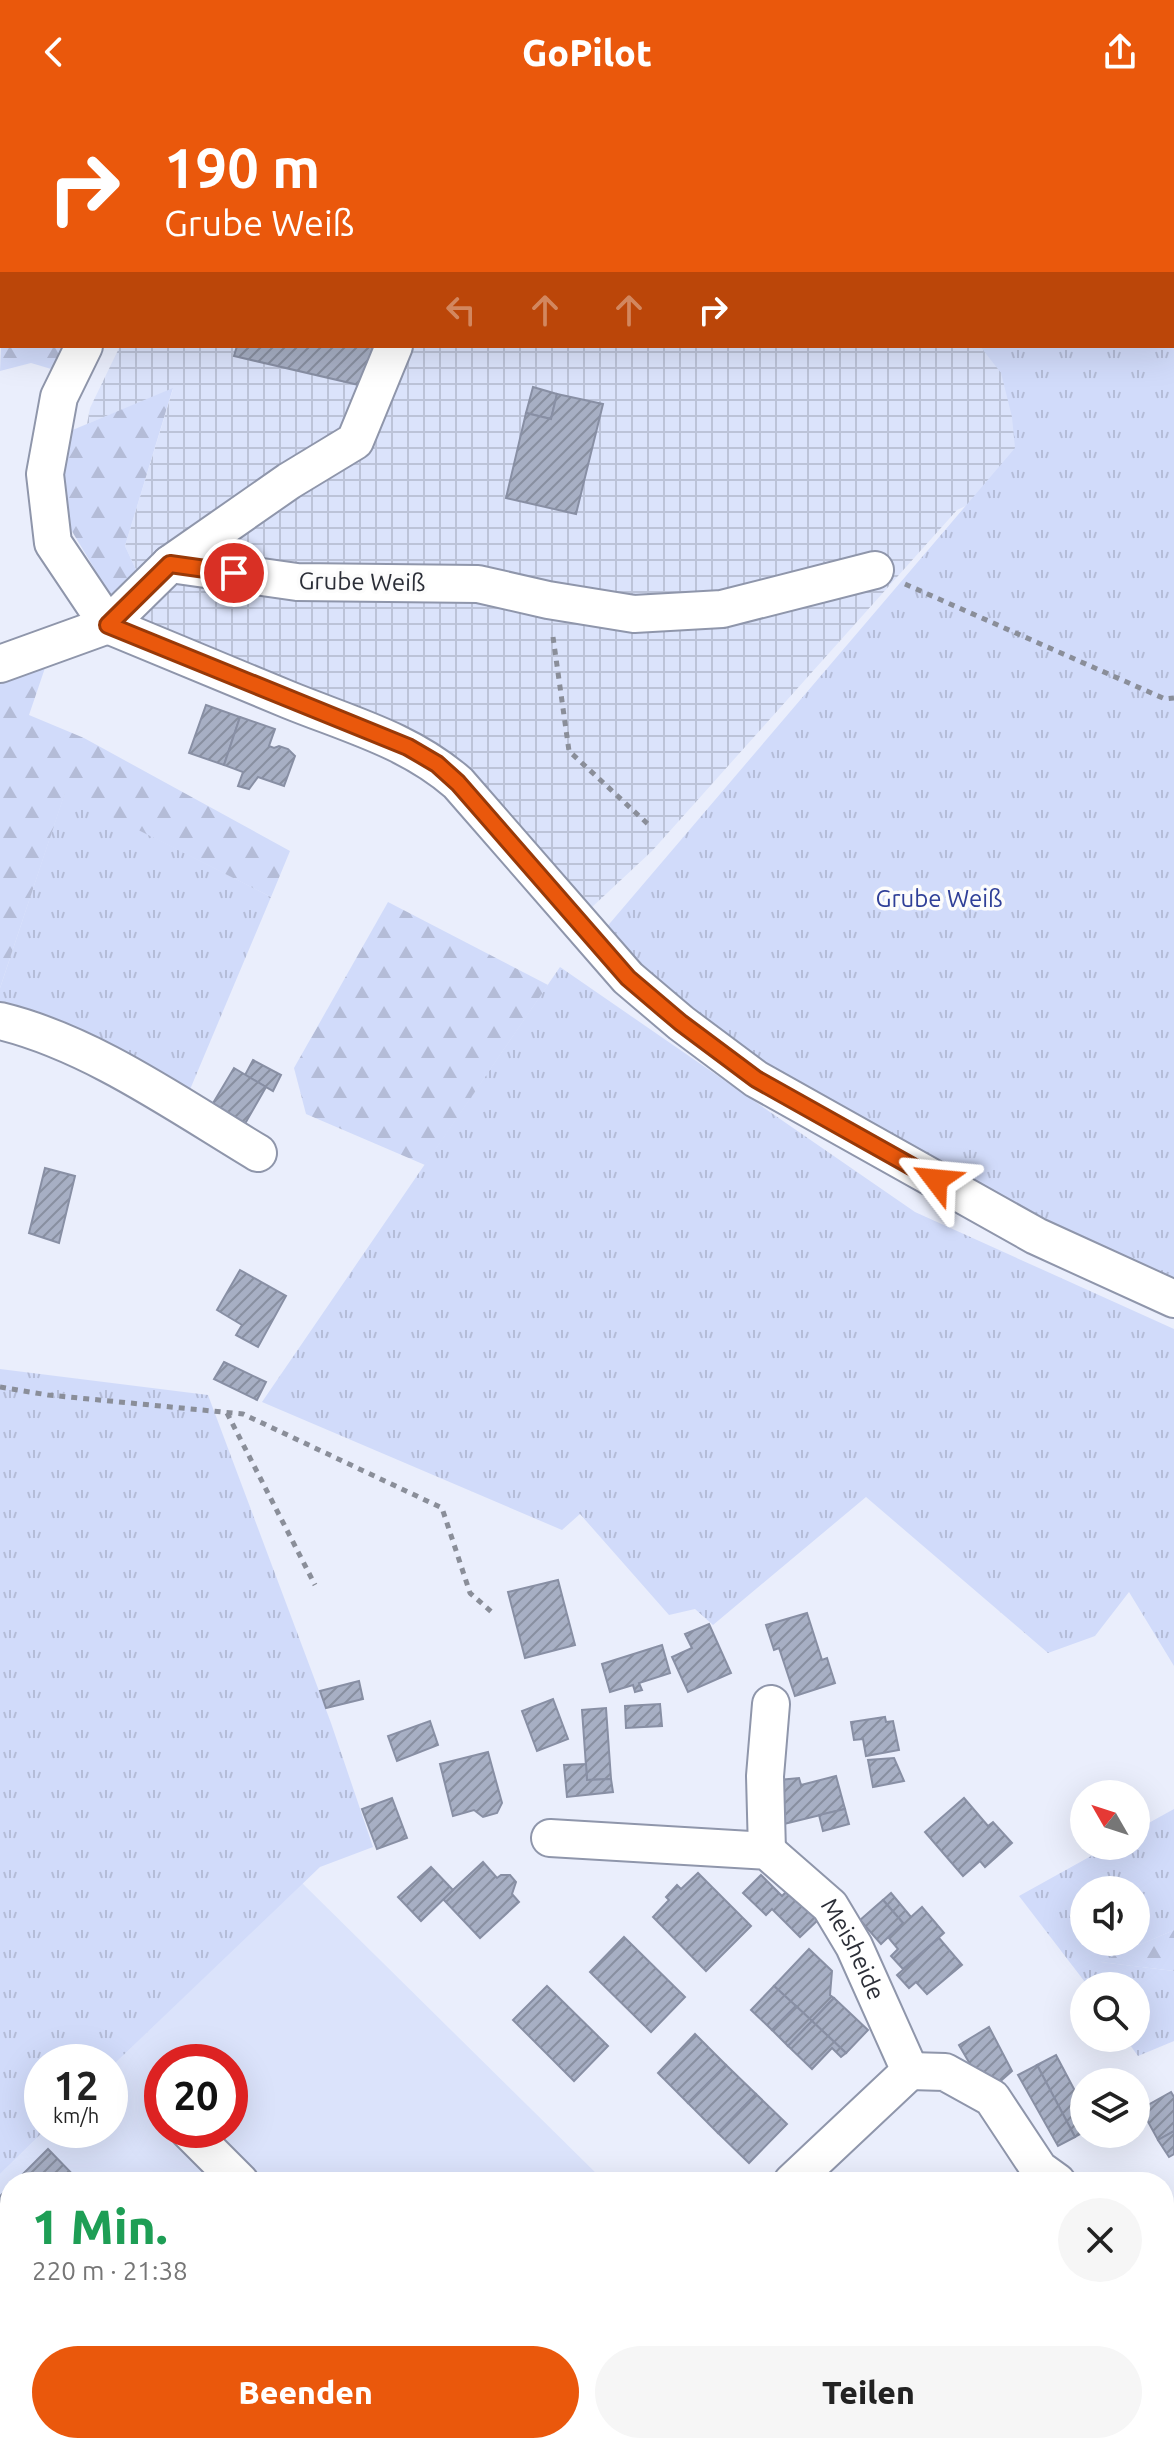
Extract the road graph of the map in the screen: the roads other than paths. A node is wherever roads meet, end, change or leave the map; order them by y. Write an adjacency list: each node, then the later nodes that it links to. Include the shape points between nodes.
1 (83, 348): 5 (street, via 59,397 45,474 53,543)
2 (393, 348): 3 (street, via 355,441)
3 (170, 564): 4 (street, Grube Weiß, via 297,582 478,584 634,614 722,609); 5 (street)
4 (875, 570)
5 (108, 625): 6 (street); 9 (street, via 408,747 437,764 628,978 756,1079 1036,1236)
6 (0, 664)
7 (0, 1021): 8 (street, via 55,1039 117,1070)
8 (258, 1153)
9 (1174, 1299)
10 (771, 1704): 12 (street, via 765,1776)
11 (550, 1838): 12 (street)
12 (767, 1851): 13 (street, Meisheide, via 830,1906 854,1946)
13 (910, 2071): 16 (street); 17 (street, via 945,2072 992,2098)
14 (206, 2148): 15 (street)
15 (230, 2172)
16 (803, 2172)
17 (1043, 2172)

